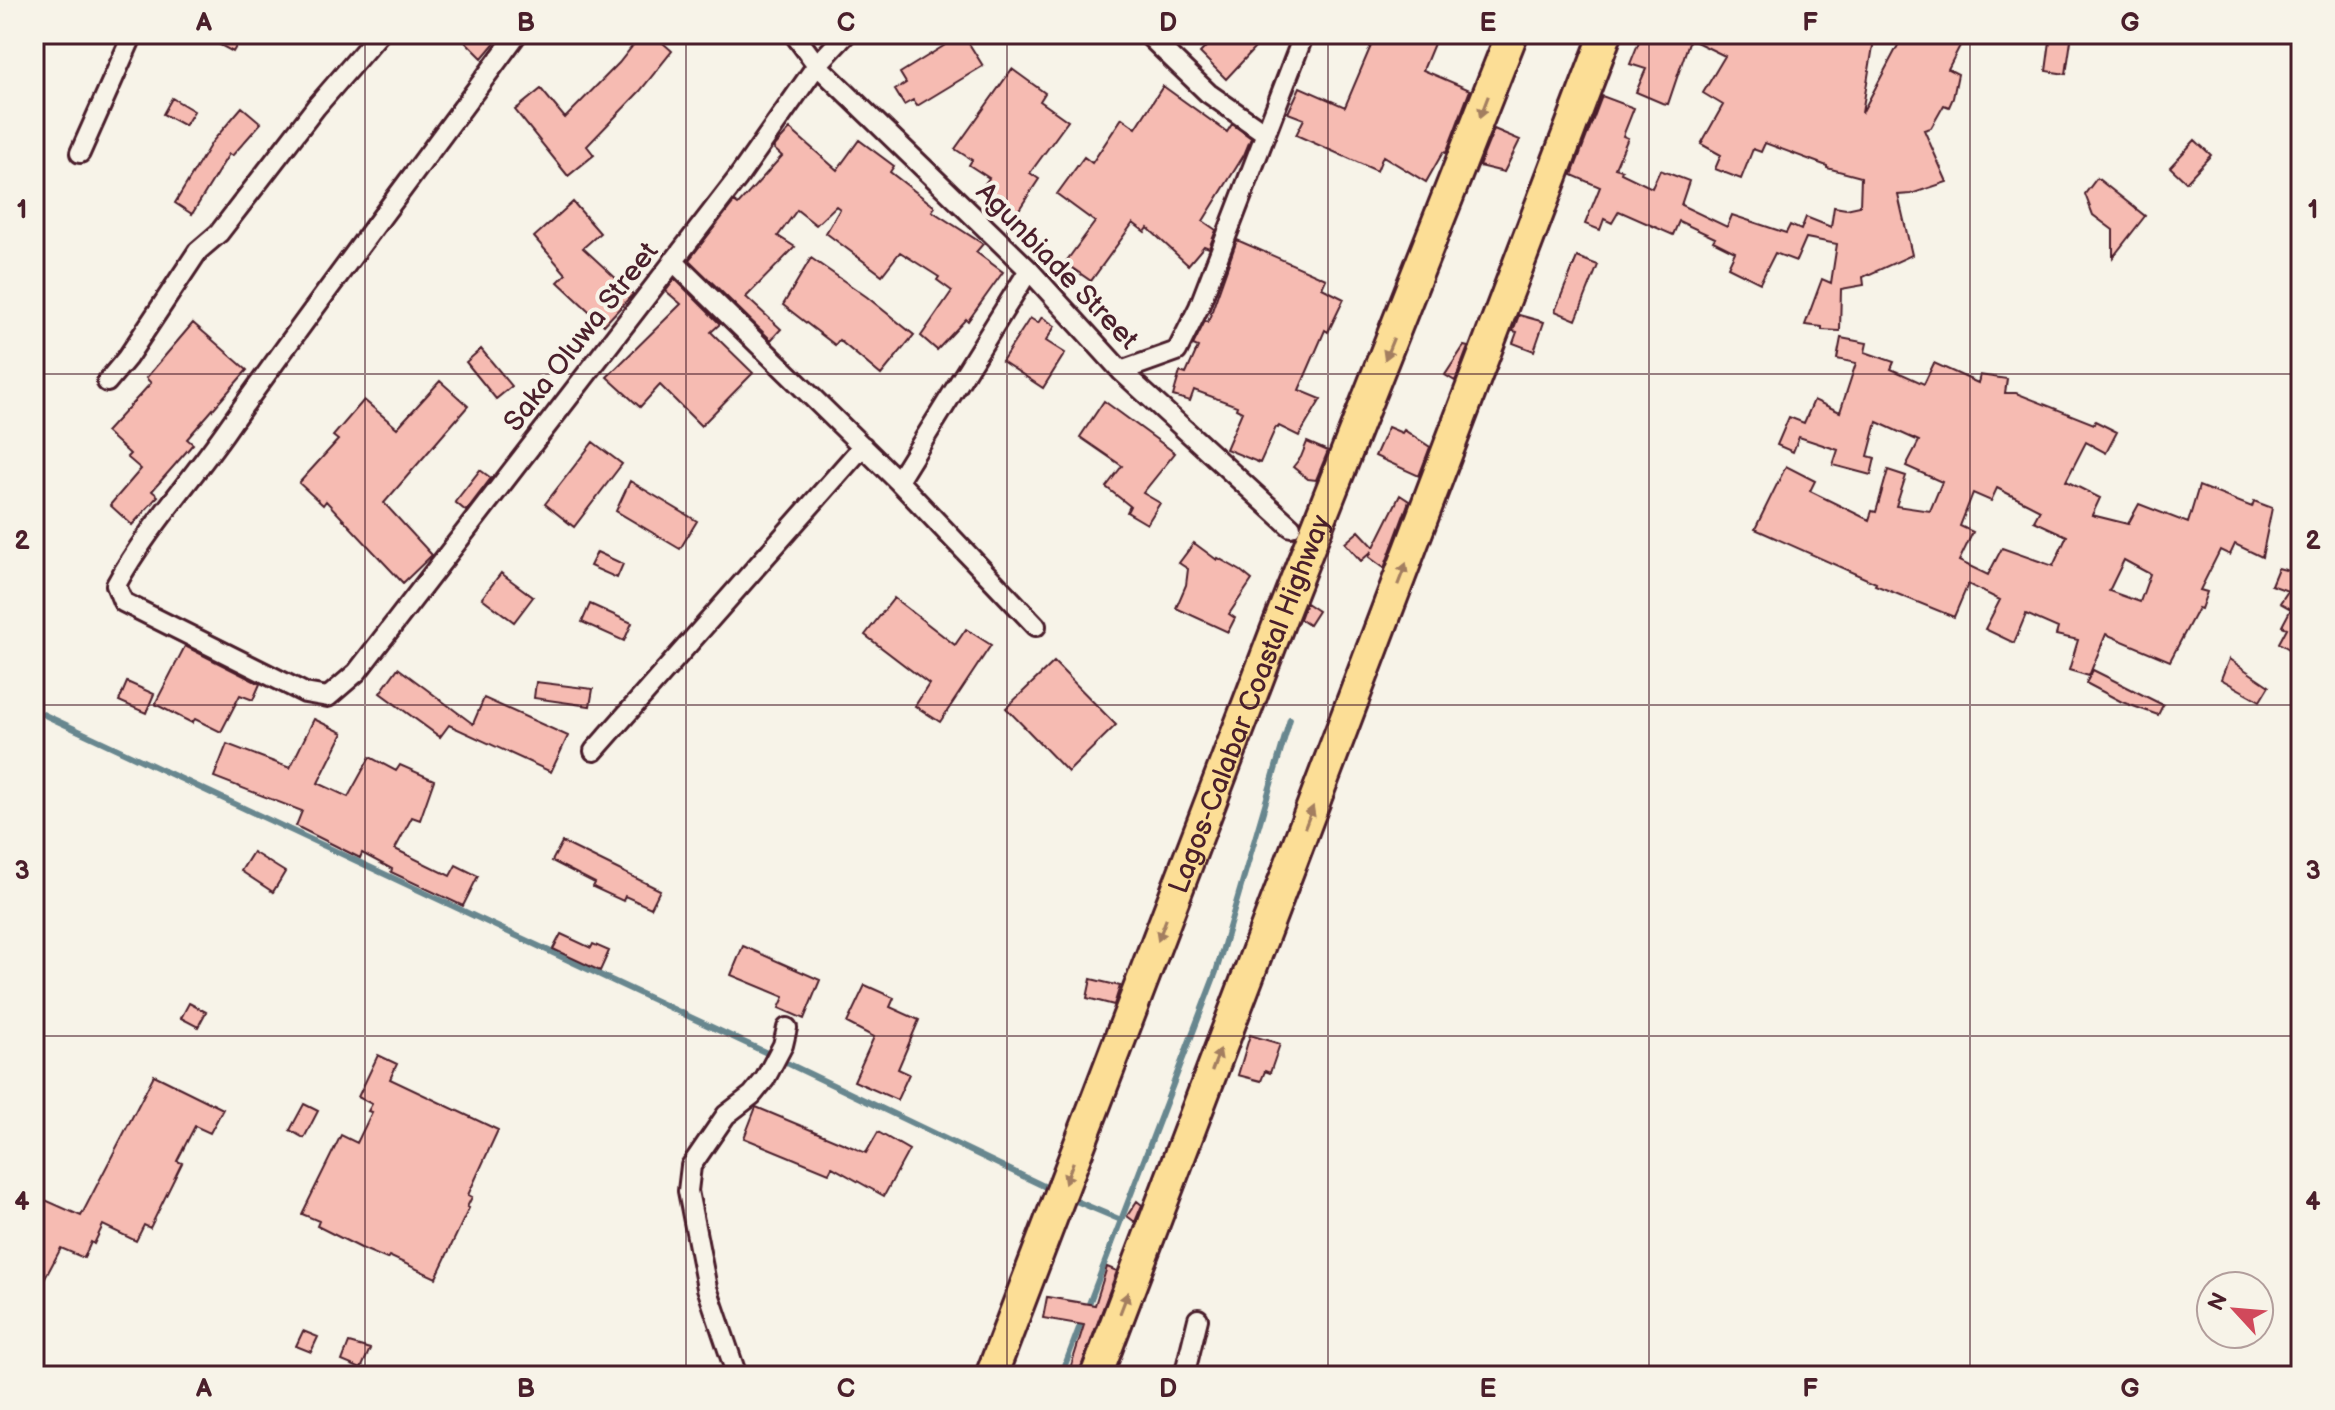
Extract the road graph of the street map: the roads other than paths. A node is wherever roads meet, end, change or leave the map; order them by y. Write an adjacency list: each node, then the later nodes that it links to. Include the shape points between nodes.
1 (133, 34): 12 (street)
2 (379, 34): 16 (street, via 219,233 198,251)
3 (517, 34): 13 (street, Saka Oluwa Street, via 130,560 116,585 123,602 305,693 328,697 357,672)
4 (794, 34): 10 (street, Agunbiade Street)
5 (846, 34): 10 (street, Saka Oluwa Street)
6 (1147, 34): 11 (street, via 1208,93)
7 (1304, 34): 11 (street)
8 (1512, 34): 25 (highway, Lagos-Calabar Coastal Highway, one-way to 25)
9 (1606, 34): 26 (highway, one-way to 9)
10 (817, 65): 13 (street, Saka Oluwa Street); 14 (street, Agunbiade Street)
11 (1265, 133): 15 (street, via 1177,351)
12 (80, 153)
13 (673, 261): 17 (street)
14 (1029, 270): 15 (street, Agunbiade Street); 18 (street)
15 (1121, 371): 19 (street, Agunbiade Street)
16 (107, 382)
17 (863, 446): 18 (street); 21 (street)
18 (898, 481): 20 (street)
19 (1291, 527)
20 (1036, 626)
21 (594, 751)
22 (787, 1028): 24 (street, via 765,1079 726,1115 691,1166 688,1191 707,1288)
23 (1198, 1319): 27 (street)
24 (737, 1376)
25 (991, 1376)
26 (1096, 1376)
27 (1184, 1376)

